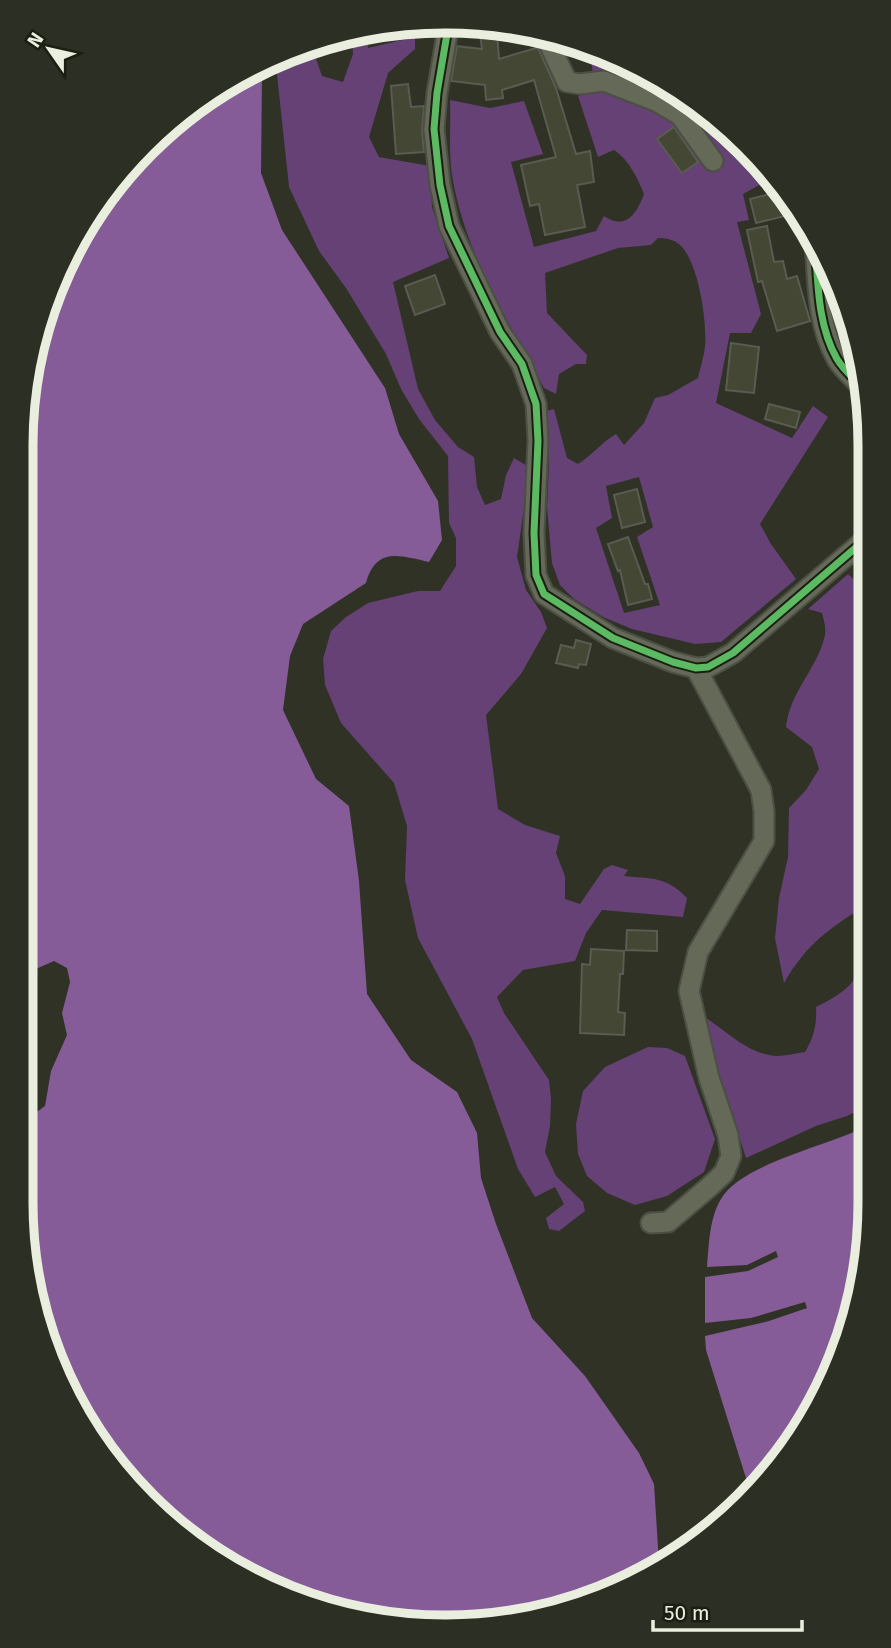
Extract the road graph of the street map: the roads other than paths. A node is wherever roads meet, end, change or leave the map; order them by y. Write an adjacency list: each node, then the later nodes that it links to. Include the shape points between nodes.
1 (447, 33): 7 (street, via 434,129 440,185 449,226 500,332 522,364 536,404 536,575 544,594 613,638)
2 (548, 46): 3 (street, via 567,82 604,81 680,115)
3 (713, 161)
4 (817, 269): 5 (street, via 822,317 838,361)
5 (852, 376)
6 (858, 546): 7 (street, via 733,653 708,667)
7 (696, 668): 8 (street, via 761,790 764,841 698,952 689,991 731,1156 724,1173 668,1222)
8 (651, 1223)

